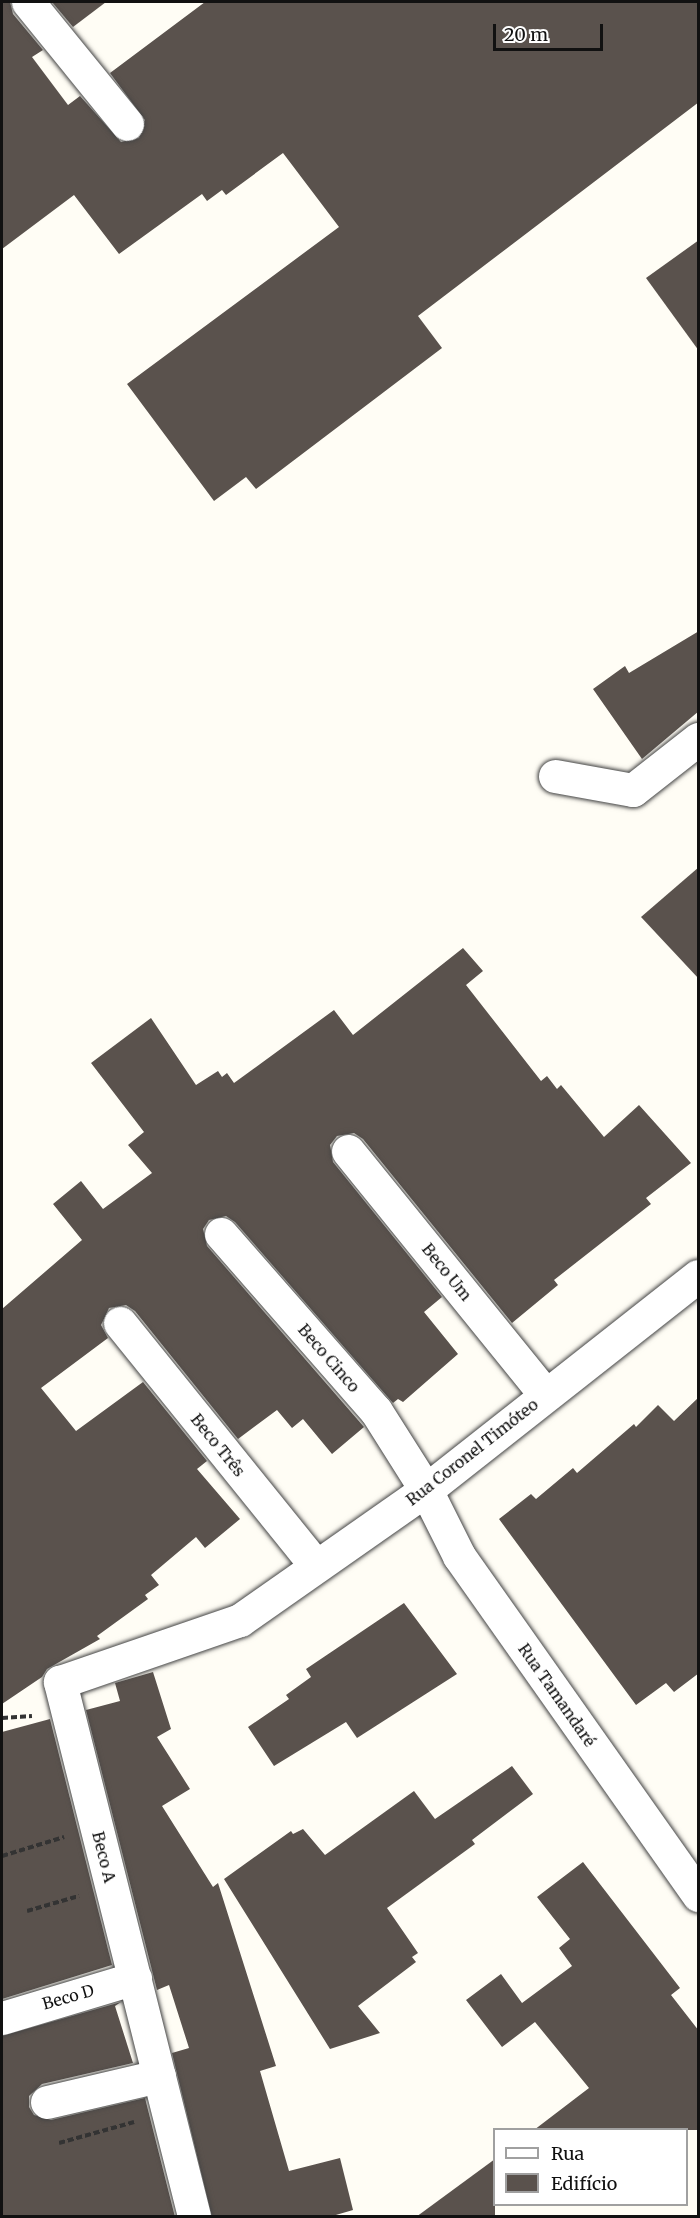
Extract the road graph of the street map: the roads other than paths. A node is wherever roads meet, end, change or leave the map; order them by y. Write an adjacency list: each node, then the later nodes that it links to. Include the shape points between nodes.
1 (28, 2): 2 (street)
2 (127, 124)
3 (699, 739): 4 (street, via 633,790)
4 (555, 776)
5 (348, 1150): 9 (street, Beco Um)
6 (221, 1234): 10 (street, Beco Cinco, via 375,1411)
7 (699, 1276): 9 (street, Rua Coronel Timóteo)
8 (120, 1323): 11 (street, Beco Três)
9 (545, 1394): 10 (street, Rua Coronel Timóteo)
10 (426, 1490): 11 (street, Rua Coronel Timóteo); 13 (street, Rua Tamandaré, via 459,1556)
11 (316, 1566): 12 (street, Rua Coronel Timóteo)
12 (240, 1620): 14 (street, Beco A, via 60,1682)
13 (699, 1895)
14 (135, 1978): 15 (street, Beco D); 16 (street, Beco A)
15 (2, 2018)
16 (159, 2076): 17 (street); 18 (street, Beco A)
17 (47, 2102)
18 (194, 2217)

